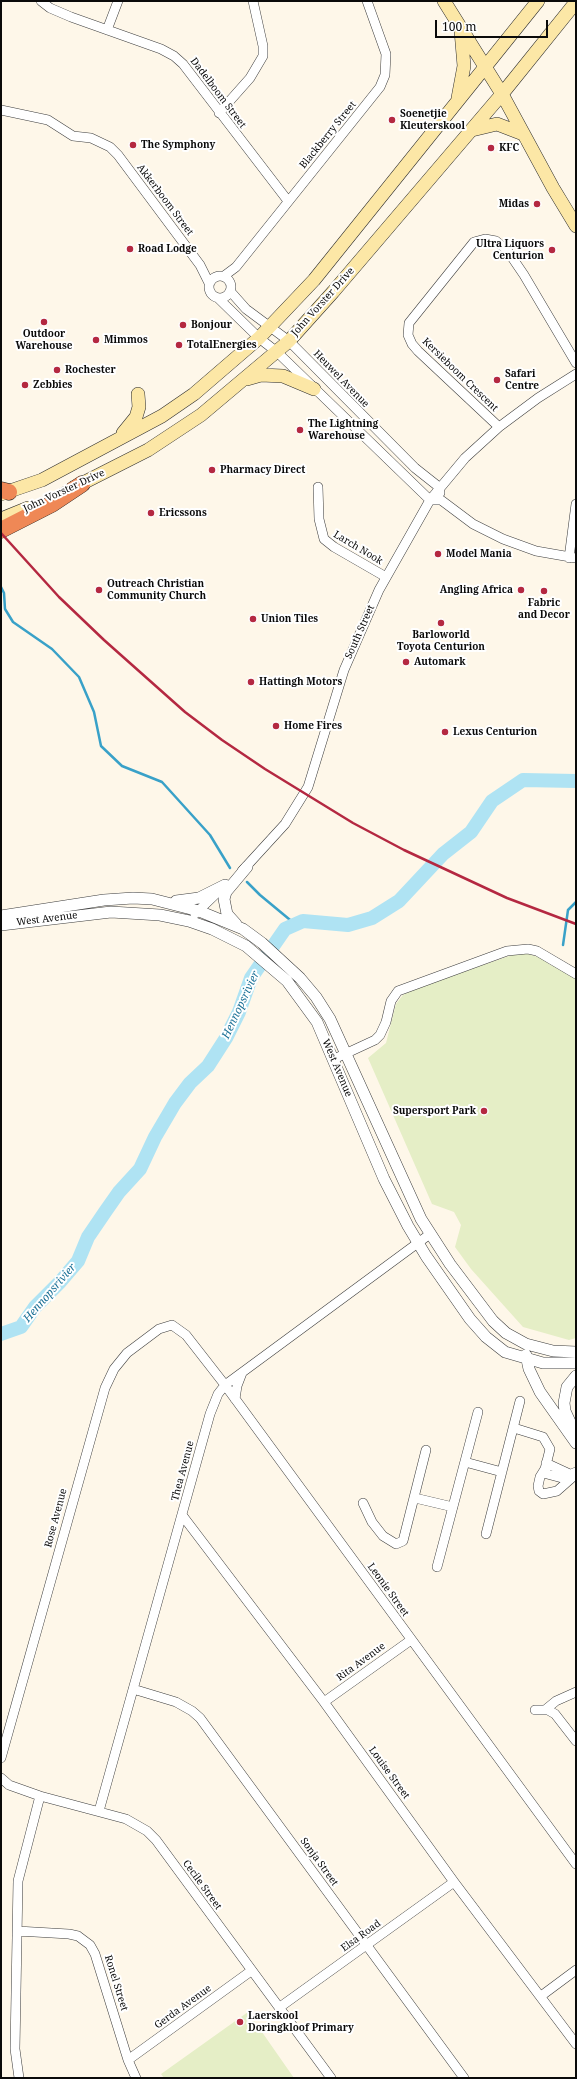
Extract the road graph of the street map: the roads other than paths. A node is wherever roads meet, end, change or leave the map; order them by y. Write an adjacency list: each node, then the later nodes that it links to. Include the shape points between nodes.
1 (41, 1): 9 (street, Dadelboom Street, via 50,8)
2 (118, 1): 9 (street)
3 (253, 1): 14 (street, via 264,46 263,56 250,78)
4 (367, 1): 17 (street, Blackberry Street, via 386,54 387,67 383,81)
5 (444, 1): 8 (main road)
6 (538, 1): 10 (main road, John Vorster Drive)
7 (576, 2): 11 (main road, John Vorster Drive)
8 (461, 29): 10 (main road); 12 (main road, via 464,66)
9 (107, 30): 14 (street, Dadelboom Street, via 174,56 183,64)
10 (485, 68): 11 (main road); 12 (main road, John Vorster Drive)
11 (502, 94): 15 (main road, John Vorster Drive); 16 (main road)
12 (458, 101): 24 (main road, John Vorster Drive, via 314,280)
13 (1, 110): 19 (street, Akkerboom Street, via 48,120 73,136 91,138 110,147)
14 (219, 113): 17 (street, Dadelboom Street)
15 (472, 130): 16 (main road, via 497,124); 26 (main road, John Vorster Drive)
16 (523, 134): 18 (main road)
17 (288, 201): 20 (street, Blackberry Street, via 236,267)
18 (576, 226)
19 (200, 265): 20 (street, Akkerboom Street); 21 (street, Akkerboom Street)
20 (223, 278): 21 (street); 22 (street)
21 (209, 283): 23 (street, via 211,294)
22 (230, 291): 23 (street, via 225,297); 24 (street, via 241,304)
23 (218, 298): 25 (street)
24 (270, 326): 25 (main road, John Vorster Drive); 26 (street, Heuwel Avenue)
25 (259, 338): 27 (street); 34 (main road, John Vorster Drive, via 194,394 162,416)
26 (289, 341): 27 (main road, John Vorster Drive); 37 (street, Heuwel Avenue, via 415,468)
27 (277, 352): 30 (main road, John Vorster Drive); 31 (street)
28 (576, 363): 33 (street, Kersieboom Crescent, via 507,250 496,241 485,239 474,242 409,323 408,334 418,351)
29 (576, 374): 33 (street, South Street)
30 (246, 379): 31 (main road, via 261,375 283,376); 35 (main road, John Vorster Drive, via 201,415 148,450)
31 (314, 389): 39 (street)
32 (138, 394): 34 (main road, via 139,407 136,417)
33 (499, 427): 37 (street, South Street, via 465,458)
34 (114, 442): 38 (main road, John Vorster Drive, via 42,480)
35 (82, 484): 42 (main road, John Vorster Drive); 43 (highway, via 52,504)
36 (318, 487): 45 (street, Larch Nook, via 319,519 324,539)
37 (439, 488): 39 (street, South Street); 40 (street)
38 (4, 492)
39 (430, 500): 40 (street); 45 (street, South Street)
40 (440, 500): 44 (street, via 473,524 503,539 536,551)
41 (576, 504): 44 (street)
42 (1, 519)
43 (1, 530)
44 (573, 558)
45 (386, 577): 46 (street, South Street, via 344,670 308,787 285,824)
46 (247, 867): 47 (street, South Street); 53 (street, via 226,892 224,899 227,914)
47 (225, 885): 48 (street, via 199,898); 49 (street, South Street)
48 (166, 902): 49 (street, West Avenue); 50 (street, West Avenue, via 133,898 113,899)
49 (198, 911): 51 (street, South Street); 53 (street, West Avenue)
50 (1, 916)
51 (189, 921): 52 (street, West Avenue, via 160,915 111,912); 56 (street, West Avenue, via 246,946 287,980 317,1022)
52 (1, 925)
53 (243, 929): 55 (street, West Avenue, via 293,971 316,997)
54 (576, 974): 55 (street, via 537,951 507,951 398,991 392,997 380,1035)
55 (346, 1053): 56 (street); 57 (street, West Avenue, via 406,1188)
56 (334, 1058): 58 (street, West Avenue, via 384,1179)
57 (430, 1234): 58 (street, Thea Avenue); 60 (street, West Avenue, via 493,1321 506,1333)
58 (418, 1243): 62 (street, West Avenue, via 480,1331 505,1352); 64 (street, Thea Avenue)
59 (182, 1330): 66 (street, Leonie Street); 91 (street, Rose Avenue, via 169,1325 140,1343 118,1363 105,1388)
60 (526, 1344): 61 (street, West Avenue, via 553,1351); 62 (street)
61 (576, 1352)
62 (526, 1359): 63 (street, West Avenue, via 557,1364); 72 (street, via 540,1392)
63 (576, 1363)
64 (243, 1372): 66 (street, Thea Avenue); 67 (street)
65 (576, 1376): 71 (street, via 567,1387 564,1403)
66 (224, 1385): 67 (street, Leonie Street); 81 (street, Thea Avenue, via 210,1414)
67 (235, 1399): 84 (street, Leonie Street)
68 (520, 1401): 70 (street)
69 (478, 1412): 74 (street)
70 (514, 1428): 75 (street, via 542,1436 550,1449); 76 (street)
71 (576, 1436)
72 (576, 1443)
73 (426, 1450): 78 (street)
74 (465, 1462): 76 (street); 80 (street)
75 (545, 1466): 77 (street); 77 (street, via 538,1486 539,1491 547,1494 557,1491)
76 (502, 1472): 82 (street)
77 (575, 1473)
78 (415, 1498): 79 (street, via 404,1541 396,1544 378,1531); 80 (street)
79 (363, 1503)
80 (453, 1507): 83 (street)
81 (182, 1515): 85 (street, Thea Avenue); 87 (street, Louise Street)
82 (486, 1534)
83 (437, 1567)
84 (411, 1640): 87 (street, Rita Avenue); 95 (street, Leonie Street)
85 (133, 1689): 94 (street, Thea Avenue); 98 (street, Sonja Street, via 176,1702 200,1718)
86 (576, 1692): 89 (street)
87 (324, 1702): 96 (street, Louise Street)
88 (535, 1710): 89 (street)
89 (546, 1710): 90 (street, via 555,1714)
90 (576, 1741)
91 (1, 1758)
92 (1, 1778): 93 (street, Cecile Street, via 9,1785)
93 (40, 1796): 94 (street, Cecile Street); 97 (street, via 18,1881)
94 (99, 1811): 100 (street, Cecile Street, via 137,1824 156,1840)
95 (576, 1864)
96 (454, 1882): 98 (street, Elsa Road); 101 (street, Louise Street)
97 (17, 1931): 104 (street, Ronel Street, via 69,1934 78,1936 90,1945); 105 (street, via 15,2049)
98 (367, 1945): 102 (street, Elsa Road); 108 (street, Sonja Street)
99 (576, 1970): 101 (street)
100 (251, 1971): 102 (street, Cecile Street); 104 (street, Gerda Avenue)
101 (541, 1996): 103 (street, Louise Street)
102 (280, 2008): 107 (street, Cecile Street)
103 (576, 2044)
104 (128, 2060): 106 (street, Ronel Street)
105 (19, 2078)
106 (136, 2078)
107 (331, 2078)
108 (464, 2078)

